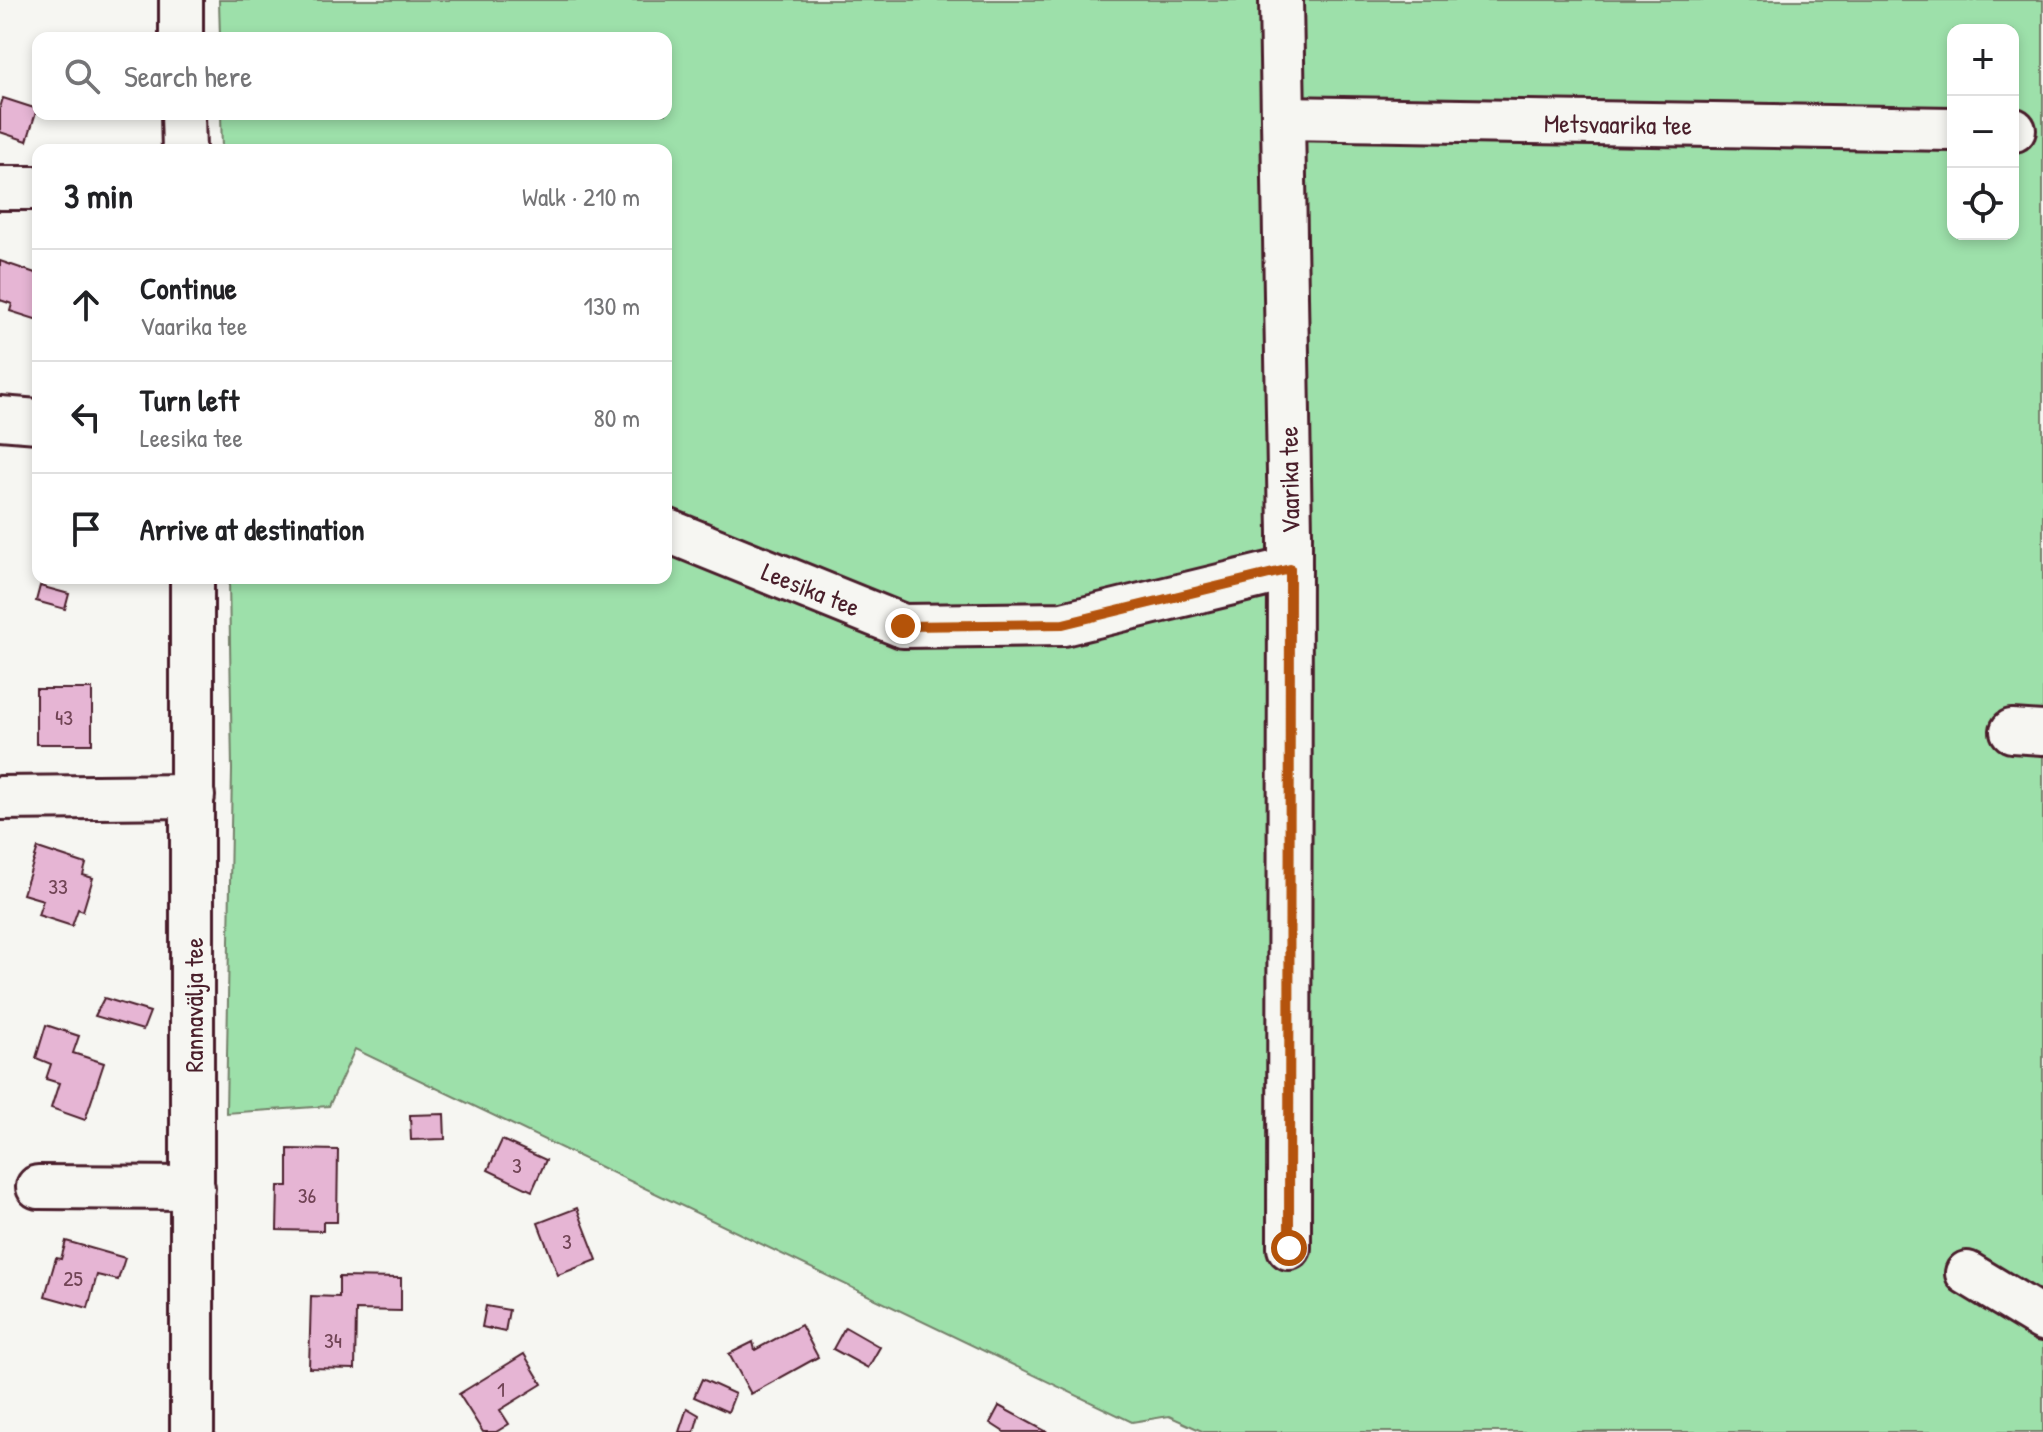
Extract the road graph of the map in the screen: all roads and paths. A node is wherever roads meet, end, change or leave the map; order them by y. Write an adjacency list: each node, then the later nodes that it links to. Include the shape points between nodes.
1 (181, 0): 3 (street)
2 (1281, 0): 4 (street, Vaarika tee)
3 (181, 32)
4 (1283, 118): 6 (street, Metsvaarika tee); 13 (street, Vaarika tee)
5 (183, 120): 7 (street)
6 (1947, 129)
7 (184, 144)
8 (0, 188): 9 (street)
9 (32, 188)
10 (0, 418): 11 (street)
11 (32, 421)
12 (672, 532): 13 (street, Leesika tee, via 903,626 1063,624)
13 (1290, 569): 19 (street, Vaarika tee)
14 (192, 584): 15 (street, Rannavälja tee)
15 (193, 796): 16 (street); 18 (street, Rannavälja tee)
16 (0, 798)
17 (38, 1187): 18 (street)
18 (193, 1188): 22 (street, Rannavälja tee)
19 (1289, 1248)
20 (1967, 1273): 21 (street)
21 (2043, 1319)
22 (192, 1432)

